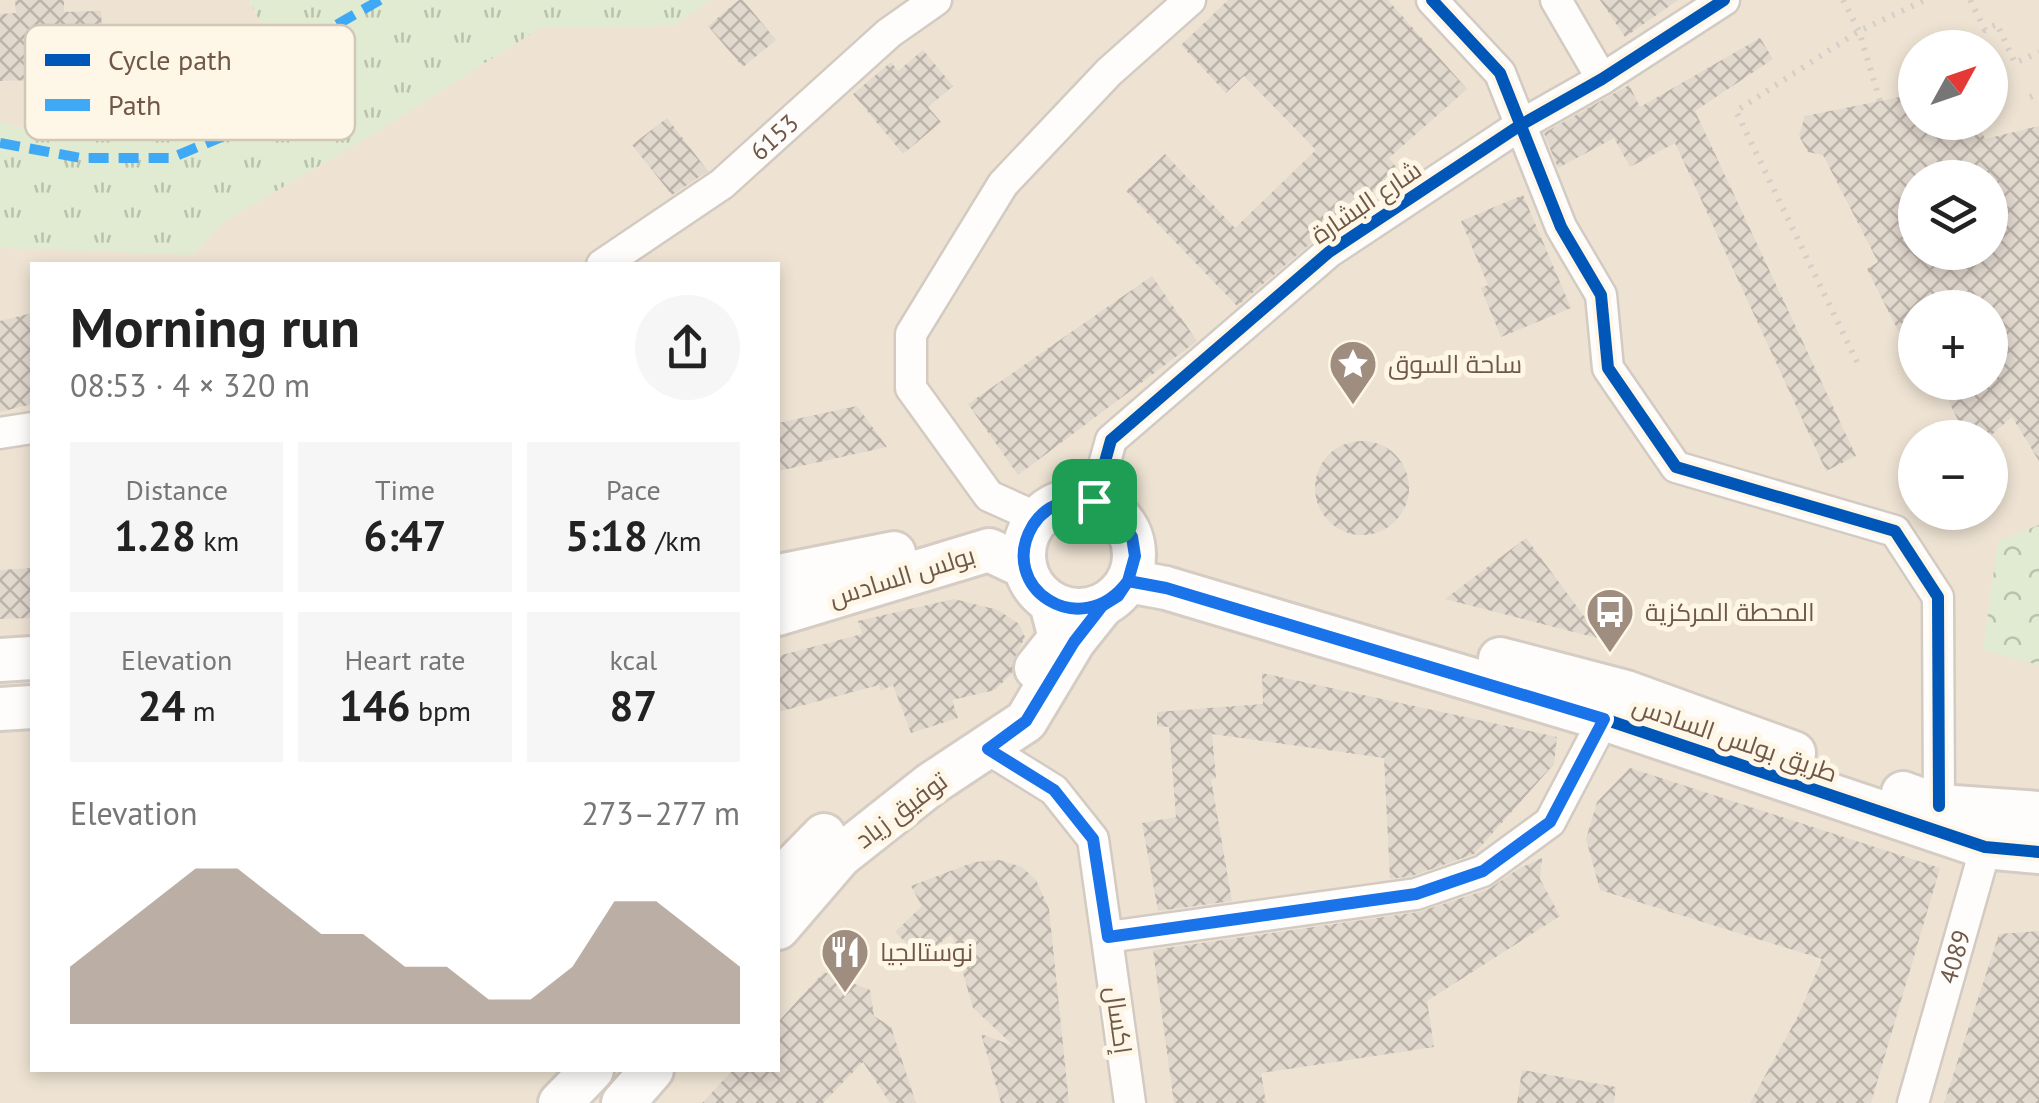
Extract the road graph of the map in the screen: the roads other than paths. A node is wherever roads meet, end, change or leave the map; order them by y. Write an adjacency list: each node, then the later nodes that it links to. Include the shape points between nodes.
1 (936, 0): 8 (street, 6153, via 890,32 722,184)
2 (1190, 0): 12 (street, via 1003,184 910,334 911,388 989,496)
3 (1432, 0): 7 (street, via 1500,73)
4 (1556, 0): 6 (street)
5 (1724, 0): 6 (street, شارع البشارة)
6 (1602, 78): 7 (street, شارع البشارة)
7 (1518, 126): 11 (street, شارع البشارة, via 1329,252 1111,440); 23 (street, via 1561,228 1602,295 1608,368 1676,466 1895,531 1938,597)
8 (606, 262)
9 (30, 428): 10 (street)
10 (0, 433)
11 (1094, 501): 12 (street, via 1063,502); 14 (street, via 1110,508 1132,537)
12 (1030, 540): 13 (street, بولس السادس, via 983,536); 15 (street, via 1039,593); 16 (street, بولس السادس)
13 (780, 576)
14 (1122, 581): 15 (street, via 1076,610); 21 (street, طريق بولس السادس, via 1186,594); 22 (street, توفيق زياد, via 1074,642 1026,721); 23 (street, طريق بولس السادس, via 1171,574 1626,692)
15 (1051, 602): 26 (street, توفيق زياد, via 1060,638 1008,704 824,835)
16 (780, 613)
17 (30, 658): 18 (street)
18 (0, 660)
19 (30, 708): 20 (street)
20 (0, 710)
21 (1604, 719): 24 (street, طريق بولس السادس); 28 (street, via 1550,822 1483,871 1416,894)
22 (988, 749): 27 (street, توفيق زياد, via 840,856); 28 (street, إكسال, via 1054,790 1093,839)
23 (1940, 806): 24 (street, طريق بولس السادس)
24 (2007, 823): 25 (street, طريق بولس السادس); 34 (street, 4089)
25 (2039, 852)
26 (780, 880)
27 (780, 926)
28 (1108, 937): 33 (street, إكسال)
29 (590, 1072): 31 (street)
30 (650, 1072): 32 (street)
31 (560, 1103)
32 (623, 1103)
33 (1130, 1103)
34 (1913, 1103)

